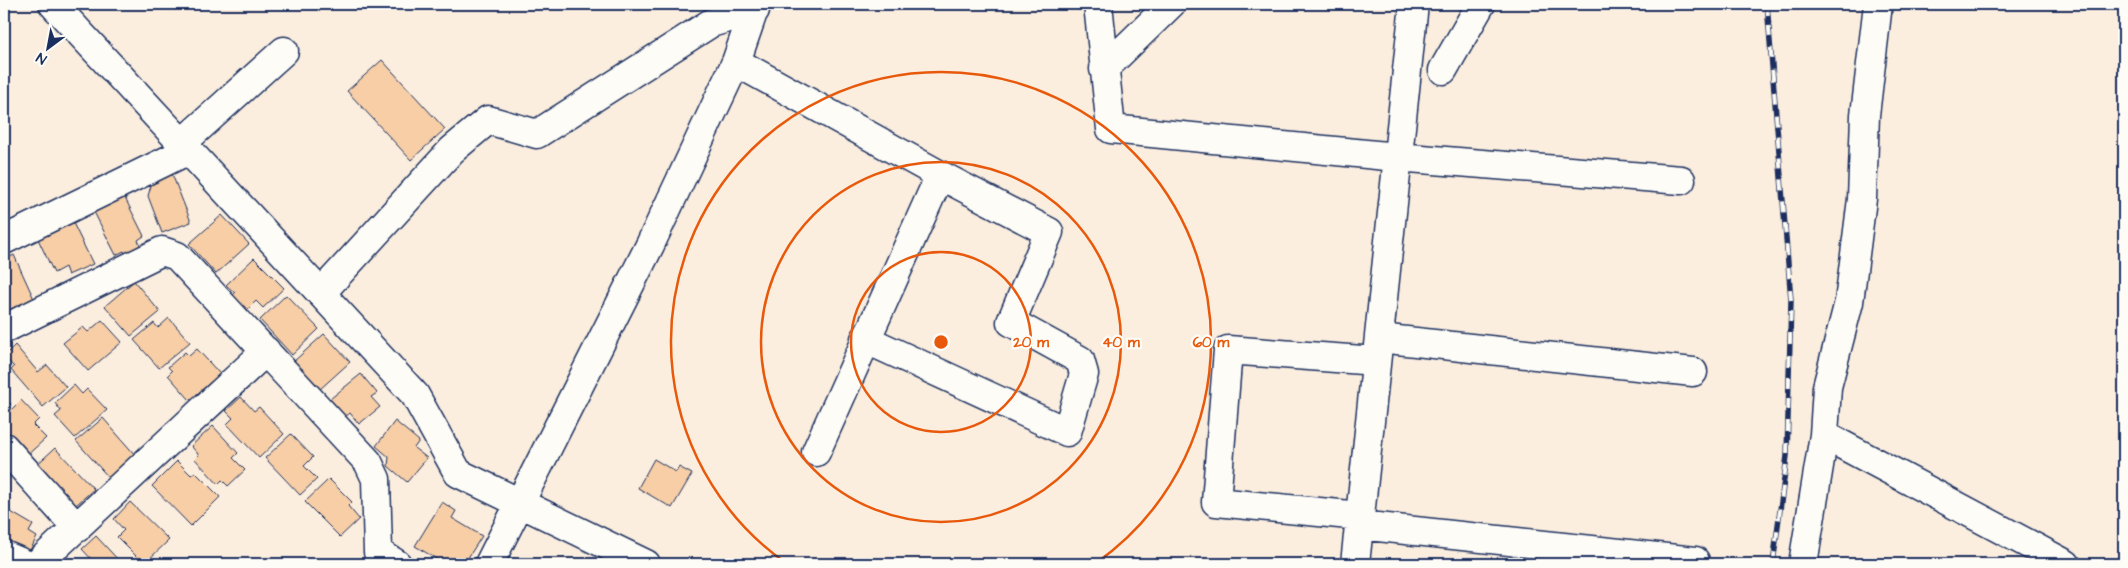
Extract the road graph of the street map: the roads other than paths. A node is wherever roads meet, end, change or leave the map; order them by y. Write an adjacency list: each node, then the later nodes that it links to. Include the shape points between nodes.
1 (53, 4): 12 (street)
2 (1098, 4): 10 (street)
3 (1171, 4): 10 (street)
4 (1414, 4): 13 (street)
5 (1481, 4): 11 (street)
6 (1878, 4): 23 (street, via 1866,115 1862,199 1848,302 1827,387)
7 (756, 7): 9 (street); 17 (street, via 711,23 537,134 488,120 452,150)
8 (284, 51): 12 (street)
9 (736, 62): 14 (street); 26 (street, via 650,245)
10 (1104, 69): 13 (street, via 1111,129)
11 (1443, 70)
12 (186, 146): 16 (street); 17 (street)
13 (1397, 157): 15 (street); 20 (street)
14 (940, 175): 19 (street); 19 (street, via 1049,232 1011,322 1080,360 1084,374 1067,432)
15 (1681, 180)
16 (4, 240)
17 (321, 293): 26 (street, via 415,395 458,473)
18 (4, 329): 21 (street, via 162,251 177,256)
19 (865, 339): 25 (street)
20 (1377, 349): 22 (street); 27 (street); 27 (street, via 1228,350 1216,502)
21 (266, 351): 28 (street); 34 (street, via 368,462 376,479 378,552)
22 (1693, 372)
23 (1824, 435): 31 (street); 38 (street)
24 (4, 447): 28 (street)
25 (816, 452)
26 (519, 504): 35 (street); 36 (street)
27 (1360, 520): 30 (street); 37 (street)
28 (77, 528): 33 (street)
29 (4, 555): 32 (street)
30 (1695, 561)
31 (2058, 562)
32 (25, 564)
33 (37, 564)
34 (397, 564)
35 (490, 564)
36 (646, 564)
37 (1355, 564)
38 (1803, 564)

